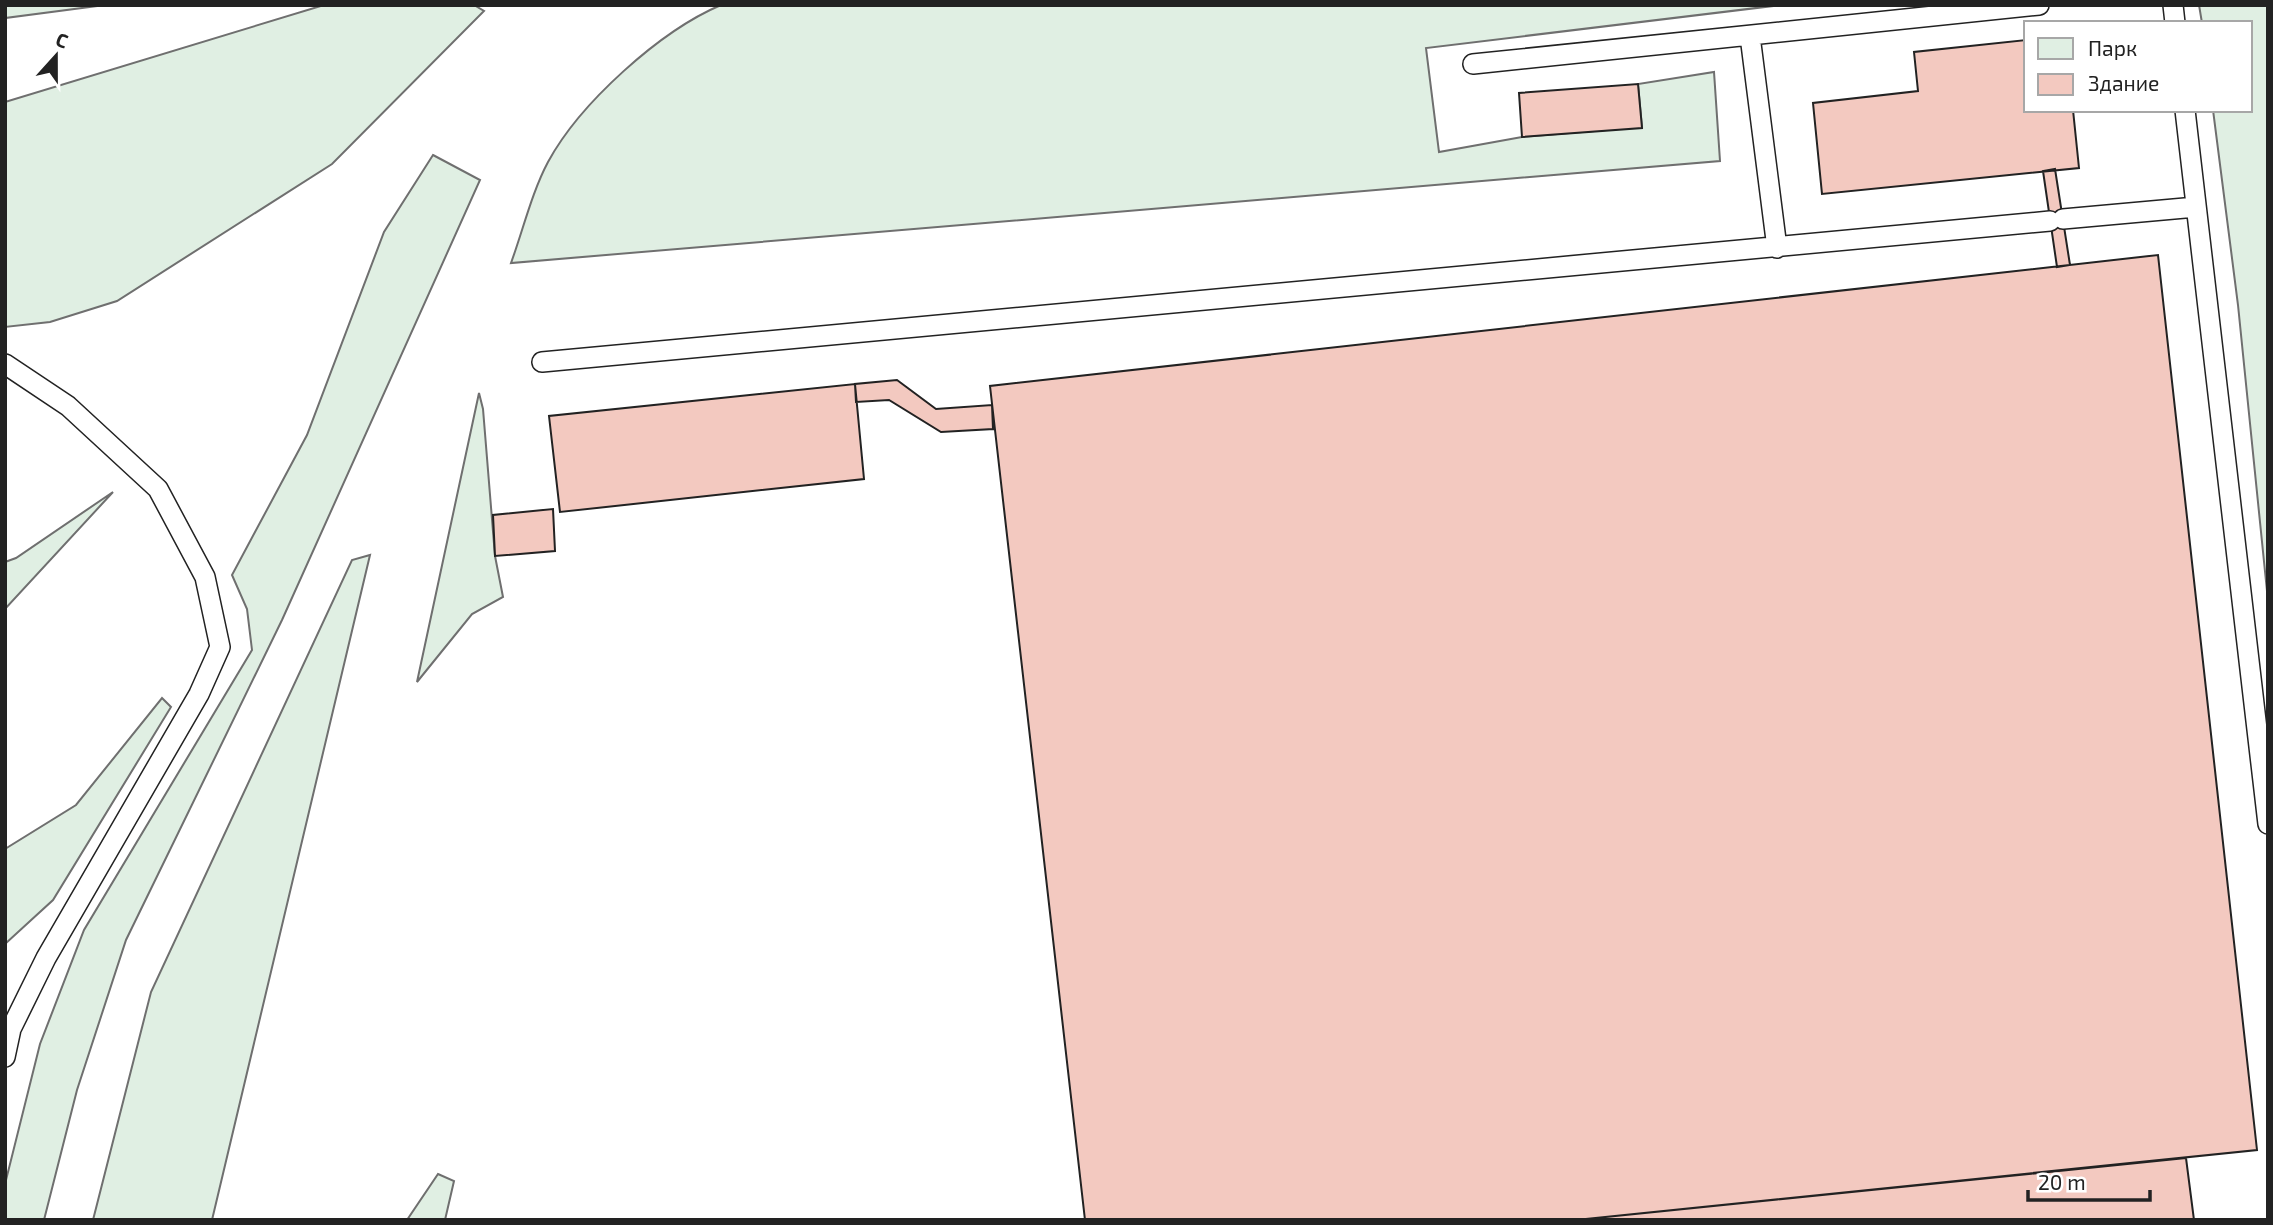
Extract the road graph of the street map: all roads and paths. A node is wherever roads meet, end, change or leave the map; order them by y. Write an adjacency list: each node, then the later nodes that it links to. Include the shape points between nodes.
1 (2039, 5): 2 (lane)
2 (1750, 36): 3 (lane); 6 (lane)
3 (1473, 64)
4 (2185, 112): 5 (lane)
5 (2196, 207): 6 (lane); 9 (lane)
6 (1777, 248): 7 (lane)
7 (542, 362)
8 (5, 364): 10 (lane, via 68,407 158,489 205,577 220,647 199,694)
9 (2268, 824)
10 (8, 1028): 11 (lane)
11 (5, 1056)

